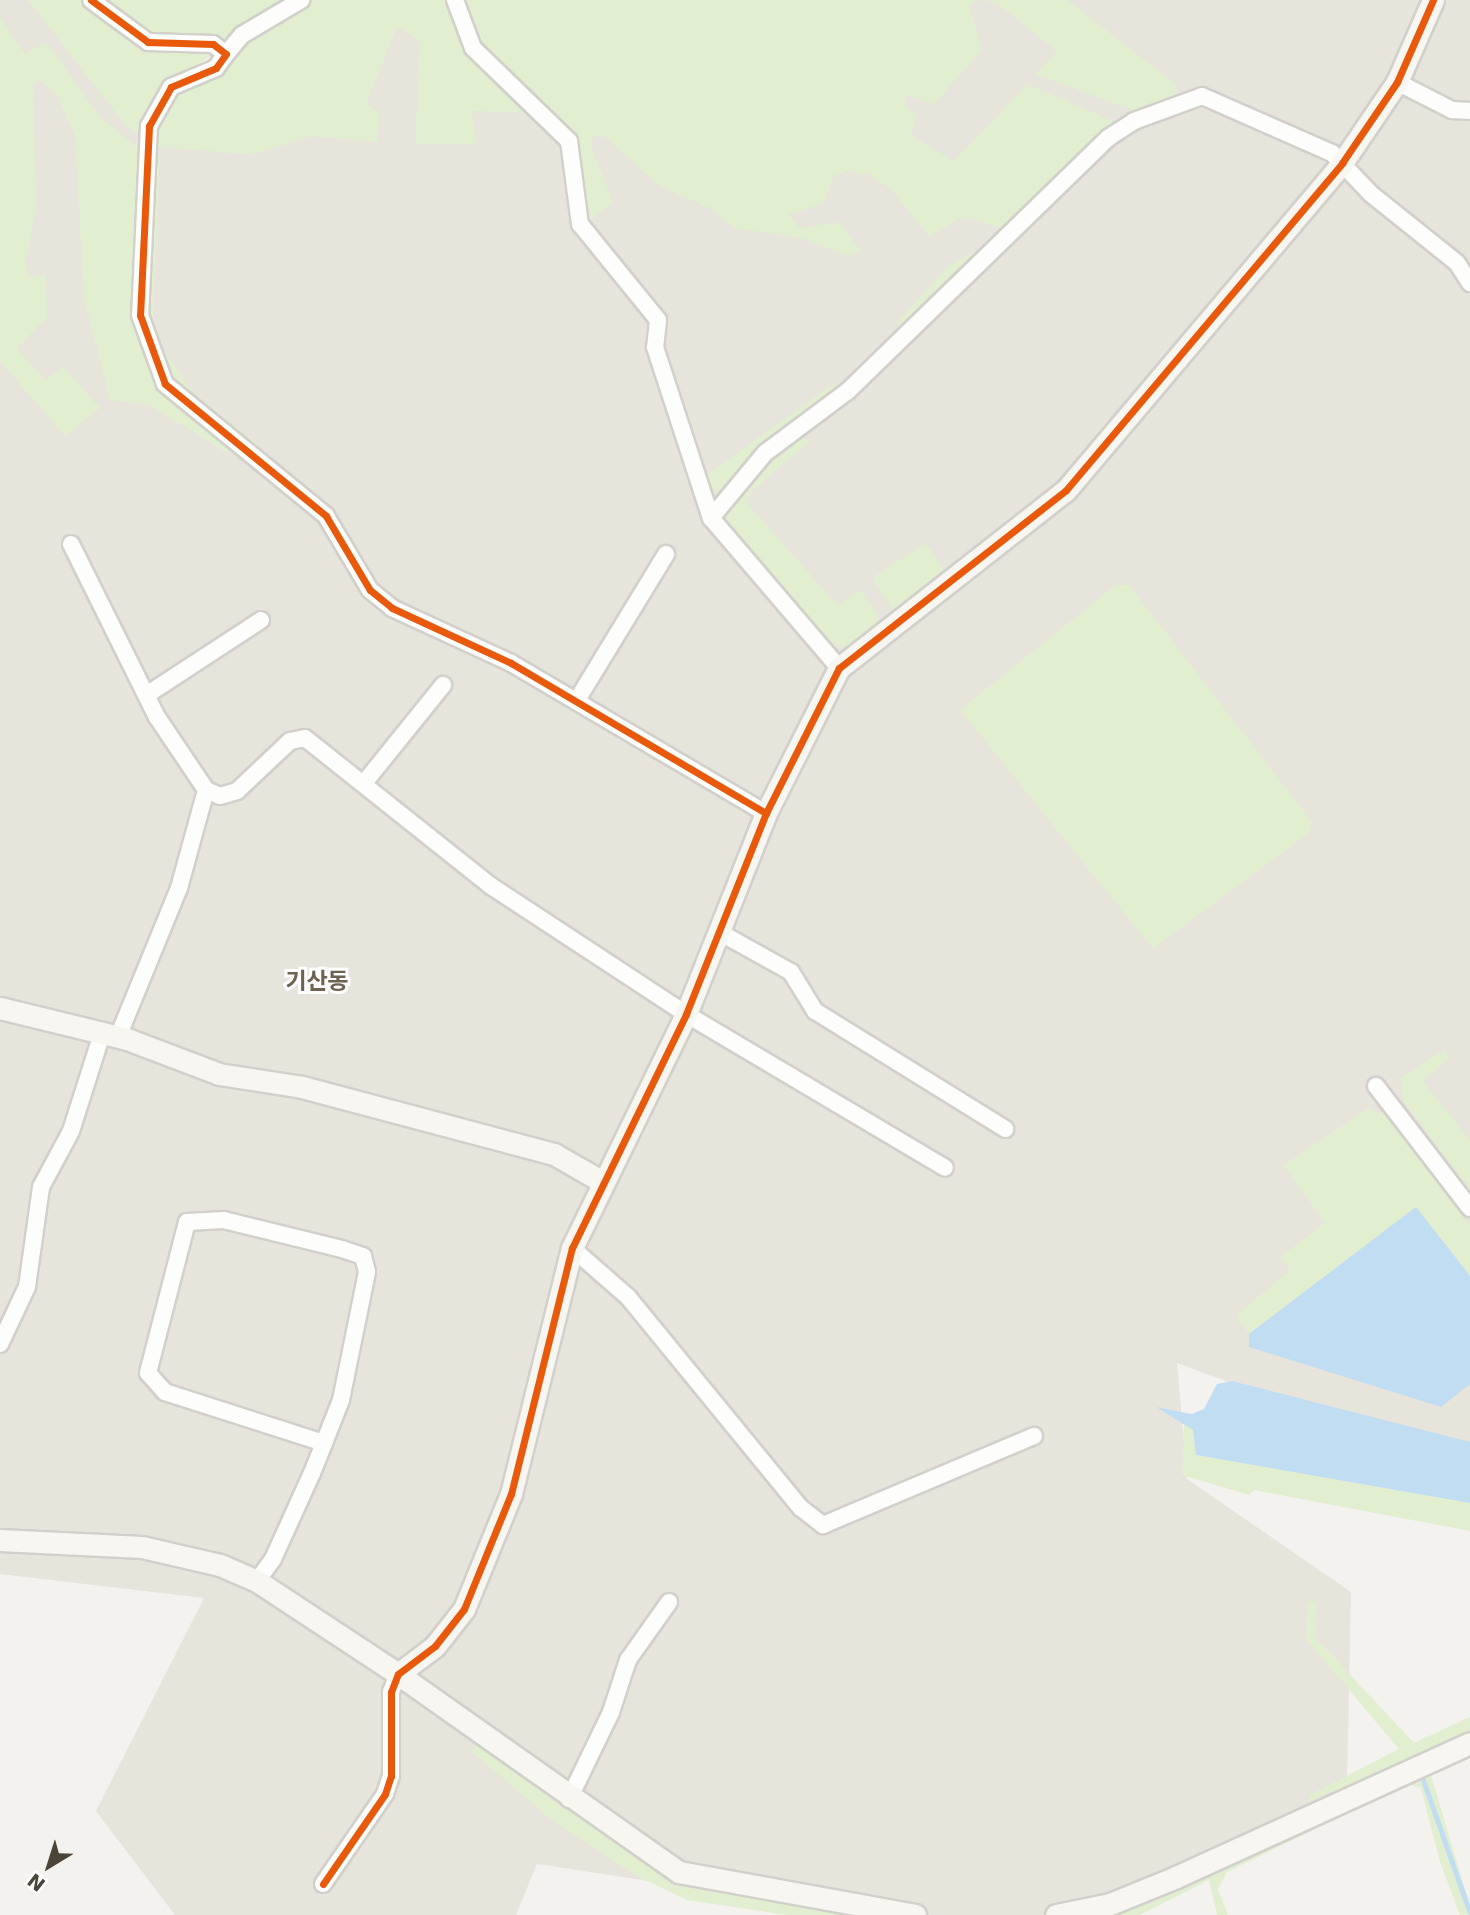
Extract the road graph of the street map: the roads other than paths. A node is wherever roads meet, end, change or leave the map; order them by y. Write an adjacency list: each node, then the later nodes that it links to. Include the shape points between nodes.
1 (91, 0): 5 (street, via 148,42 214,44)
2 (301, 0): 5 (street, via 242,35)
3 (455, 0): 10 (street, via 473,48 569,141 580,224 658,320 655,347)
4 (1433, 0): 6 (street)
5 (226, 54): 17 (street, via 216,68 171,87 149,126 140,315 165,384 326,516 370,590 392,608)
6 (1397, 82): 7 (street, via 1452,110); 8 (street)
7 (1470, 111)
8 (1342, 163): 9 (street, via 1457,263); 10 (street, via 1298,135 1202,96 1133,121 848,391 765,453); 14 (street, via 1066,490)
9 (1470, 283)
10 (711, 518): 14 (street)
11 (71, 544): 16 (street)
12 (666, 554): 17 (street)
13 (261, 620): 16 (street)
14 (839, 668): 20 (street)
15 (443, 685): 18 (street)
16 (148, 694): 19 (street)
17 (577, 700): 20 (street)
18 (364, 783): 19 (street, via 305,738 290,741 237,791 220,796); 23 (street, via 491,886)
19 (205, 790): 24 (street, via 179,888)
20 (766, 813): 21 (street)
21 (719, 932): 23 (street); 26 (street, via 791,972 815,1011)
22 (0, 1008): 24 (street)
23 (686, 1014): 27 (street); 28 (street)
24 (109, 1037): 28 (street, via 178,1064 302,1087 554,1154); 31 (street, via 71,1131 41,1186 27,1287)
25 (1376, 1086): 29 (street)
26 (1005, 1129)
27 (945, 1168)
28 (601, 1181): 30 (street)
29 (1470, 1208)
30 (572, 1248): 32 (street, via 628,1297 801,1508 823,1525); 37 (street, via 511,1494 464,1609 435,1646)
31 (0, 1344)
32 (1034, 1436)
33 (324, 1443): 33 (street, via 165,1392 148,1373 187,1222 224,1220 363,1256 367,1272 360,1317); 35 (street)
34 (0, 1540): 35 (street, via 182,1552)
35 (257, 1581): 37 (street)
36 (669, 1602): 39 (street, via 628,1660)
37 (398, 1674): 39 (street); 40 (street, via 391,1692 391,1776 385,1794)
38 (1470, 1743): 42 (street, via 1176,1877 1110,1904)
39 (569, 1799): 41 (street, via 679,1872)
40 (323, 1884)
41 (915, 1915)
42 (1056, 1915)

